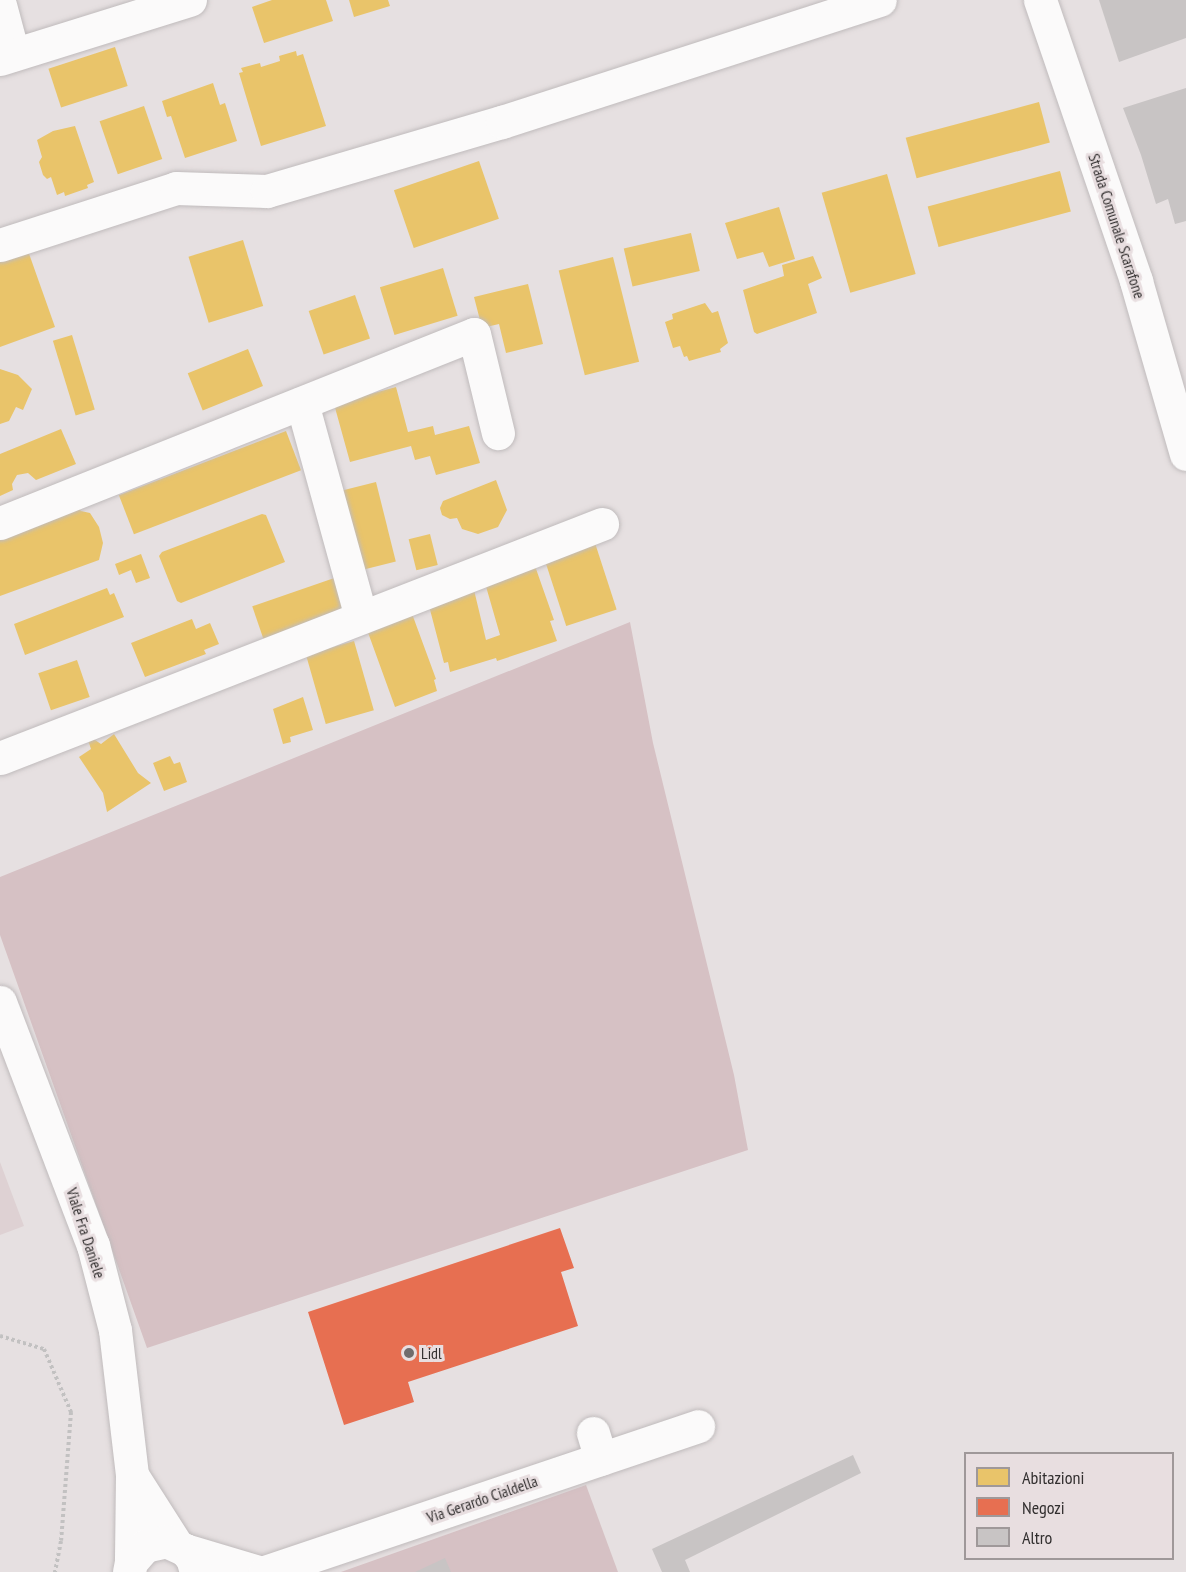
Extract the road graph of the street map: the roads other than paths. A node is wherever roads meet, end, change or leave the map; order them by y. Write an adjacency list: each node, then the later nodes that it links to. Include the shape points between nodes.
1 (190, 0): 5 (street)
2 (880, 0): 6 (street, via 513,118 267,191 176,188)
3 (1040, 0): 8 (street, Strada Comunale Scarafone)
4 (0, 5): 5 (street)
5 (7, 57)
6 (0, 245)
7 (302, 403): 9 (street, via 474,334); 11 (street); 13 (street)
8 (1181, 416): 10 (street, Strada Comunale Scarafone)
9 (498, 433)
10 (1186, 454)
11 (0, 523)
12 (602, 524): 13 (street)
13 (361, 617): 14 (street)
14 (0, 758)
15 (0, 1002): 17 (street, Viale Fra Daniele, via 93,1245 115,1330)
16 (698, 1426): 21 (street, Via Gerardo Cialdella, via 597,1446 368,1523)
17 (132, 1475): 18 (street, Viale Fra Daniele); 19 (street, Viale Fra Daniele)
18 (186, 1555): 19 (street, Viale Fra Daniele, via 166,1541 145,1546); 20 (street)
19 (130, 1567)
20 (259, 1572)
21 (265, 1572)

